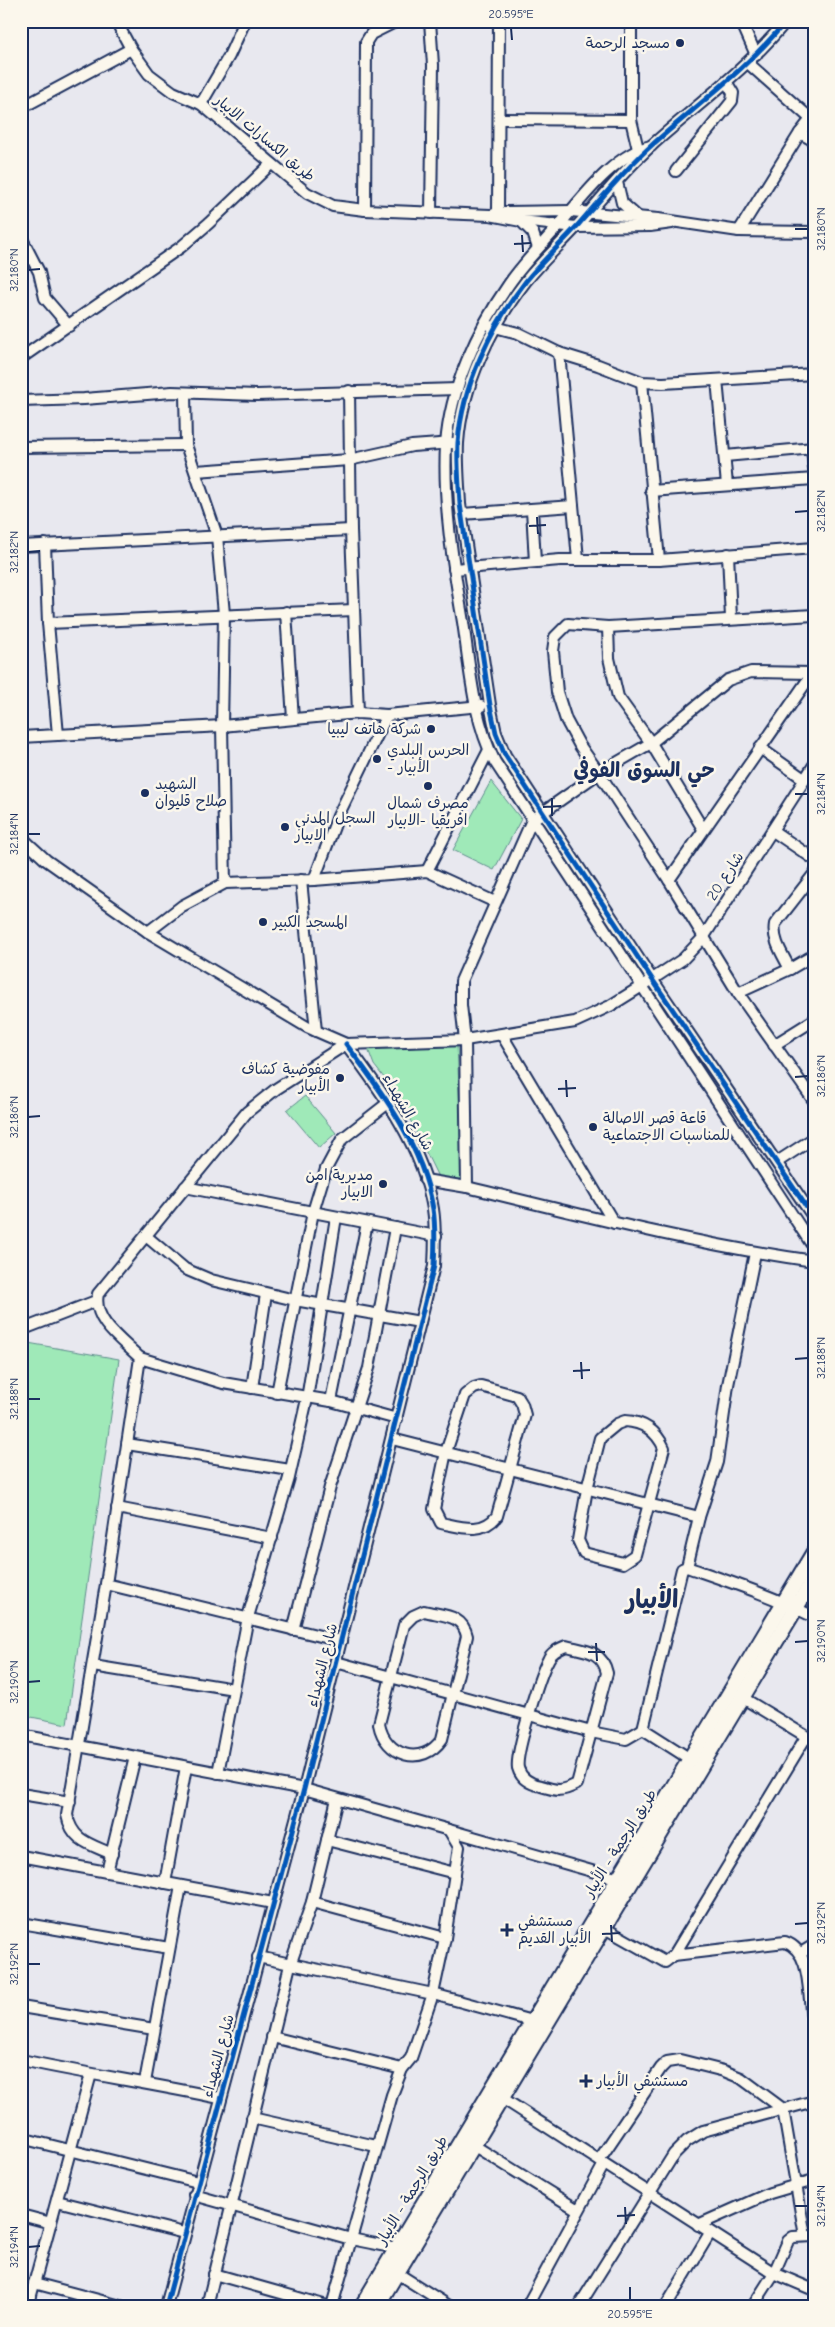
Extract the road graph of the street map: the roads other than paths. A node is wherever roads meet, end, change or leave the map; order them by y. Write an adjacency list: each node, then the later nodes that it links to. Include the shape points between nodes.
1 (116, 21): 9 (street, طريق الكسارات الابيار)
2 (245, 21): 13 (street)
3 (397, 21): 25 (street, via 371,34 366,42)
4 (430, 21): 28 (street, via 433,65)
5 (499, 21): 16 (street)
6 (631, 21): 17 (street)
7 (742, 21): 10 (street)
8 (786, 21): 10 (street)
9 (131, 49): 13 (street, طريق الكسارات الابيار, via 149,74 173,92); 14 (street)
10 (756, 55): 11 (street)
11 (748, 63): 12 (street); 15 (street)
12 (727, 83): 20 (street); 23 (street, via 733,93 732,101)
13 (201, 104): 22 (street, طريق الكسارات الابيار)
14 (21, 108)
15 (812, 117): 18 (street)
16 (500, 119): 17 (street); 29 (street)
17 (631, 120): 21 (street)
18 (800, 133): 19 (street); 35 (street)
19 (814, 141)
20 (651, 146): 21 (street); 24 (street)
21 (638, 149): 26 (street, via 604,176)
22 (271, 164): 25 (street, طريق الكسارات الابيار, via 307,193 333,206); 40 (street, via 181,247)
23 (676, 171)
24 (617, 182): 27 (street); 30 (street, via 622,203)
25 (365, 210): 28 (street, طريق الكسارات الابيار)
26 (571, 211): 27 (street, طريق الكسارات الابيار); 29 (street, طريق الكسارات الابيار); 33 (street)
27 (589, 212): 30 (street, طريق الكسارات الابيار); 34 (street)
28 (431, 213): 29 (street, طريق الكسارات الابيار)
29 (494, 214): 31 (street, طريق الكسارات الابيار)
30 (639, 217): 32 (street, طريق الكسارات الابيار)
31 (521, 221): 33 (street, طريق الكسارات الابيار); 38 (street, via 533,233)
32 (672, 223): 34 (street, طريق الكسارات الابيار); 35 (street, طريق الكسارات الابيار)
33 (558, 226): 34 (street, طريق الكسارات الابيار); 38 (street)
34 (576, 227): 41 (street, via 528,280)
35 (739, 230): 36 (street, طريق الكسارات الابيار)
36 (814, 232)
37 (21, 237): 40 (street, via 39,272 45,298)
38 (538, 248): 39 (street, via 508,285)
39 (484, 324): 41 (street); 47 (street)
40 (69, 326): 43 (street)
41 (496, 327): 42 (street, via 518,333); 52 (street, via 468,394)
42 (559, 352): 46 (street); 63 (street)
43 (21, 358)
44 (814, 374): 45 (street)
45 (718, 380): 46 (street); 56 (street)
46 (642, 382): 62 (street)
47 (457, 389): 48 (street); 51 (street)
48 (348, 391): 49 (street, via 257,395); 57 (street)
49 (185, 393): 50 (street); 53 (street)
50 (21, 401)
51 (446, 443): 52 (street); 57 (street, via 412,446); 76 (street, via 447,506)
52 (458, 443): 65 (street)
53 (186, 444): 54 (street); 59 (street)
54 (21, 447)
55 (813, 448): 56 (street); 58 (street)
56 (724, 456): 61 (street)
57 (349, 460): 59 (street); 66 (street)
58 (814, 468)
59 (196, 471): 67 (street, via 204,504)
60 (814, 479): 61 (street)
61 (727, 485): 62 (street)
62 (651, 491): 73 (street)
63 (573, 506): 64 (street); 72 (street)
64 (532, 509): 65 (street); 74 (street)
65 (462, 514): 75 (street)
66 (351, 530): 67 (street); 77 (street)
67 (217, 536): 68 (street); 79 (street)
68 (45, 544): 69 (street); 82 (street)
69 (21, 546)
70 (814, 548): 71 (street)
71 (728, 554): 73 (street); 81 (street)
72 (578, 559): 73 (street); 74 (street)
73 (659, 560)
74 (535, 562): 75 (street)
75 (470, 567): 76 (street); 85 (street)
76 (454, 569): 86 (street)
77 (354, 610): 78 (street); 87 (street)
78 (286, 612): 79 (street); 89 (street)
79 (224, 614): 82 (street); 90 (street)
80 (814, 615): 81 (street)
81 (731, 618): 83 (street)
82 (48, 622): 91 (street)
83 (608, 627): 93 (street, via 609,658 618,696); 97 (street, via 568,624 556,637 553,651 557,692 566,720)
84 (813, 672): 93 (street, via 751,672 734,677); 94 (street)
85 (490, 705): 86 (street); 99 (street, via 505,755)
86 (477, 706): 88 (street); 95 (street)
87 (358, 713): 88 (street); 89 (street)
88 (387, 715): 108 (street, via 338,816)
89 (293, 719): 90 (street)
90 (222, 726): 91 (street); 110 (street)
91 (58, 735): 92 (street)
92 (21, 737)
93 (651, 743): 97 (street); 101 (street)
94 (760, 748): 98 (street); 101 (street)
95 (489, 750): 100 (street); 105 (street)
96 (814, 765): 98 (street, شارع 20)
97 (599, 773): 99 (street); 109 (street)
98 (804, 779): 102 (street, شارع 20)
99 (541, 812): 100 (street); 116 (street)
100 (532, 820): 111 (street); 117 (street)
101 (703, 829): 109 (street)
102 (773, 831): 104 (street); 113 (street, شارع 20)
103 (21, 836): 112 (street, via 46,860)
104 (814, 859)
105 (427, 871): 108 (street); 111 (street)
106 (814, 874): 115 (street, via 775,924 774,932)
107 (301, 880): 108 (street); 110 (street); 120 (street)
108 (314, 880)
109 (668, 880): 113 (street)
110 (225, 882): 112 (street, via 182,906)
111 (495, 902): 122 (street, via 461,981)
112 (148, 932): 120 (street)
113 (703, 938): 116 (street, شارع 20, via 683,959); 118 (street)
114 (814, 955): 115 (street)
115 (790, 969): 118 (street)
116 (652, 979): 117 (street, شارع 20); 128 (street)
117 (642, 986): 121 (street, شارع 20, via 575,1022); 140 (street)
118 (738, 993): 124 (street)
119 (814, 1020): 124 (street)
120 (316, 1031): 123 (street)
121 (502, 1035): 122 (street, شارع 20); 136 (street)
122 (465, 1040): 123 (street, شارع 20); 131 (street)
123 (346, 1044): 126 (street, شارع الشهداء); 130 (street, via 276,1089 247,1112)
124 (774, 1045): 125 (street)
125 (814, 1101)
126 (388, 1103): 129 (street, شارع الشهداء, via 418,1156); 132 (street, via 342,1139 326,1169)
127 (814, 1138): 128 (street)
128 (777, 1162): 134 (street)
129 (425, 1180): 131 (street); 139 (street, شارع الشهداء)
130 (185, 1187): 132 (street); 138 (street)
131 (467, 1187): 136 (street)
132 (313, 1212): 133 (street); 144 (street)
133 (336, 1216): 135 (street); 146 (street)
134 (814, 1218)
135 (367, 1223): 137 (street); 147 (street)
136 (614, 1223): 141 (street)
137 (395, 1228): 139 (street); 148 (street)
138 (146, 1236): 143 (street, via 185,1269 211,1280); 145 (street, via 98,1294)
139 (436, 1236): 149 (street, شارع الشهداء, via 434,1266)
140 (814, 1248)
141 (755, 1253): 142 (street); 166 (street, via 728,1385 717,1462)
142 (814, 1262)
143 (266, 1294): 144 (street); 152 (street)
144 (295, 1300): 146 (street); 153 (street)
145 (96, 1301): 150 (street); 151 (street, via 105,1323)
146 (321, 1305): 147 (street); 154 (street)
147 (350, 1309): 148 (street); 155 (street)
148 (380, 1315): 149 (street); 156 (street)
149 (420, 1322): 157 (street, شارع الشهداء)
150 (21, 1330)
151 (140, 1358): 152 (street, via 223,1383); 159 (street)
152 (252, 1388): 153 (street)
153 (277, 1393): 154 (street)
154 (307, 1399): 155 (street); 162 (street)
155 (331, 1401): 156 (street)
156 (358, 1408): 157 (street); 175 (street, via 330,1487)
157 (397, 1419): 158 (street, شارع الشهداء)
158 (392, 1439): 160 (street); 176 (street, شارع الشهداء)
159 (127, 1444): 162 (street); 165 (street)
160 (446, 1452): 161 (street); 161 (street, via 434,1509 441,1523 474,1529 492,1522 497,1516); 161 (street, via 465,1395 481,1386 517,1396 522,1404 525,1415)
161 (509, 1469): 163 (street)
162 (290, 1470): 167 (street)
163 (587, 1488): 164 (street); 164 (street, via 578,1540 584,1553 623,1563 630,1560 635,1556); 164 (street, via 600,1438 617,1424 632,1422 655,1432 664,1448)
164 (648, 1504): 166 (street)
165 (117, 1508): 167 (street); 171 (street)
166 (699, 1517): 169 (street)
167 (272, 1538): 173 (street)
168 (814, 1552): 172 (highway, طريق الرجمة - الأبيار)
169 (687, 1567): 172 (street); 184 (street, via 679,1573)
170 (814, 1578): 172 (highway, طريق الرجمة - الأبيار)
171 (106, 1584): 173 (street); 178 (street)
172 (789, 1605): 174 (street); 182 (highway, طريق الرجمة - الأبيار); 190 (highway, طريق الرجمة - الأبيار)
173 (248, 1617): 175 (street); 180 (street)
174 (814, 1617)
175 (293, 1630): 176 (street)
176 (341, 1641): 177 (street, شارع الشهداء)
177 (336, 1662): 179 (street); 193 (street, شارع الشهداء)
178 (93, 1666): 180 (street); 188 (street)
179 (390, 1677): 181 (street); 181 (street, via 379,1724 381,1734 391,1749 415,1756 431,1752 442,1739); 181 (street, via 404,1625 413,1616 424,1611 459,1620 465,1626 467,1636)
180 (234, 1689): 192 (street)
181 (453, 1694): 183 (street)
182 (743, 1698): 187 (street); 209 (highway, طريق الرجمة - الأبيار)
183 (529, 1715): 185 (street); 185 (street, via 518,1768 530,1783 559,1792 577,1784); 185 (street, via 548,1658 566,1646 574,1648 599,1655 606,1667)
184 (643, 1728): 185 (street, via 626,1739); 190 (street)
185 (591, 1732)
186 (21, 1735): 188 (street)
187 (810, 1739): 214 (street)
188 (80, 1746): 189 (street); 196 (street)
189 (135, 1757): 191 (street); 199 (street)
190 (690, 1759): 203 (highway, طريق الرجمة - الأبيار)
191 (186, 1767): 192 (street); 204 (street)
192 (218, 1773): 193 (street)
193 (304, 1789): 195 (street); 207 (street, شارع الشهداء)
194 (21, 1794): 196 (street)
195 (337, 1799): 197 (street); 198 (street)
196 (70, 1802): 199 (street, via 69,1826 77,1838)
197 (448, 1830): 202 (street, via 458,1847); 203 (street)
198 (327, 1840): 202 (street); 206 (street)
199 (112, 1854): 201 (street)
200 (21, 1856): 201 (street)
201 (107, 1872): 204 (street)
202 (454, 1873): 210 (street)
203 (616, 1878): 209 (highway, طريق الرجمة - الأبيار)
204 (166, 1883): 205 (street)
205 (180, 1886): 207 (street); 212 (street)
206 (312, 1902): 210 (street); 216 (street)
207 (273, 1903): 215 (street, شارع الشهداء)
208 (21, 1923): 212 (street)
209 (598, 1924): 214 (street, via 662,1961 668,1962); 220 (highway, طريق الرجمة - الأبيار); 221 (highway, طريق الرجمة - الأبيار)
210 (445, 1938): 218 (street)
211 (814, 1945): 213 (street)
212 (169, 1948): 223 (street)
213 (801, 1953): 214 (street, via 794,1945 785,1942); 217 (street)
214 (674, 1955)
215 (258, 1957): 216 (street); 229 (street, شارع الشهداء)
216 (290, 1965): 218 (street); 224 (street)
217 (811, 1990): 222 (street)
218 (433, 1994): 220 (street); 226 (street, via 410,2058)
219 (21, 2007): 223 (street)
220 (533, 2022): 221 (street); 254 (highway, طريق الرجمة - الأبيار)
221 (546, 2026): 230 (highway, طريق الرجمة - الأبيار)
222 (814, 2026)
223 (154, 2029): 228 (street)
224 (272, 2037): 226 (street); 233 (street)
225 (21, 2060): 227 (street)
226 (402, 2070): 236 (street)
227 (91, 2074): 228 (street); 237 (street)
228 (145, 2082): 229 (street)
229 (220, 2098): 240 (street, شارع الشهداء)
230 (502, 2098): 235 (highway, طريق الرجمة - الأبيار); 238 (street)
231 (814, 2101): 232 (street)
232 (784, 2109): 238 (street, via 740,2078 691,2062 672,2060 661,2068); 241 (street); 242 (street, via 704,2132 688,2141 674,2154)
233 (252, 2118): 236 (street); 245 (street)
234 (21, 2138): 237 (street)
235 (474, 2145): 246 (street); 255 (highway, طريق الرجمة - الأبيار)
236 (376, 2146): 253 (street)
237 (70, 2149): 240 (street); 244 (street)
238 (601, 2162): 242 (street); 246 (street)
239 (814, 2180): 241 (street)
240 (198, 2182): 243 (street, شارع الشهداء)
241 (796, 2185): 249 (street); 252 (street)
242 (648, 2192): 249 (street); 270 (street)
243 (194, 2196): 245 (street); 250 (street, شارع الشهداء)
244 (57, 2201): 248 (street); 250 (street)
245 (230, 2204): 253 (street); 257 (street)
246 (578, 2210): 269 (street)
247 (21, 2215): 248 (street)
248 (51, 2223): 258 (street)
249 (698, 2224): 251 (street)
250 (184, 2233): 262 (street, شارع الشهداء)
251 (710, 2233): 256 (street); 271 (street)
252 (809, 2236): 256 (street, via 793,2237 788,2241)
253 (351, 2239): 254 (street); 265 (street)
254 (396, 2248): 255 (highway, طريق الرجمة - الأبيار)
255 (391, 2270): 266 (highway, طريق الرجمة - الأبيار); 267 (highway, طريق الرجمة - الأبيار); 268 (street)
256 (774, 2273): 259 (street); 272 (street)
257 (214, 2274): 263 (street); 264 (street)
258 (34, 2283): 260 (street); 261 (street)
259 (814, 2290)
260 (27, 2298)
261 (121, 2306)
262 (166, 2306)
263 (207, 2306)
264 (327, 2306)
265 (332, 2306)
266 (362, 2306)
267 (377, 2306)
268 (449, 2306)
269 (527, 2306)
270 (579, 2306)
271 (666, 2306)
272 (753, 2306)

